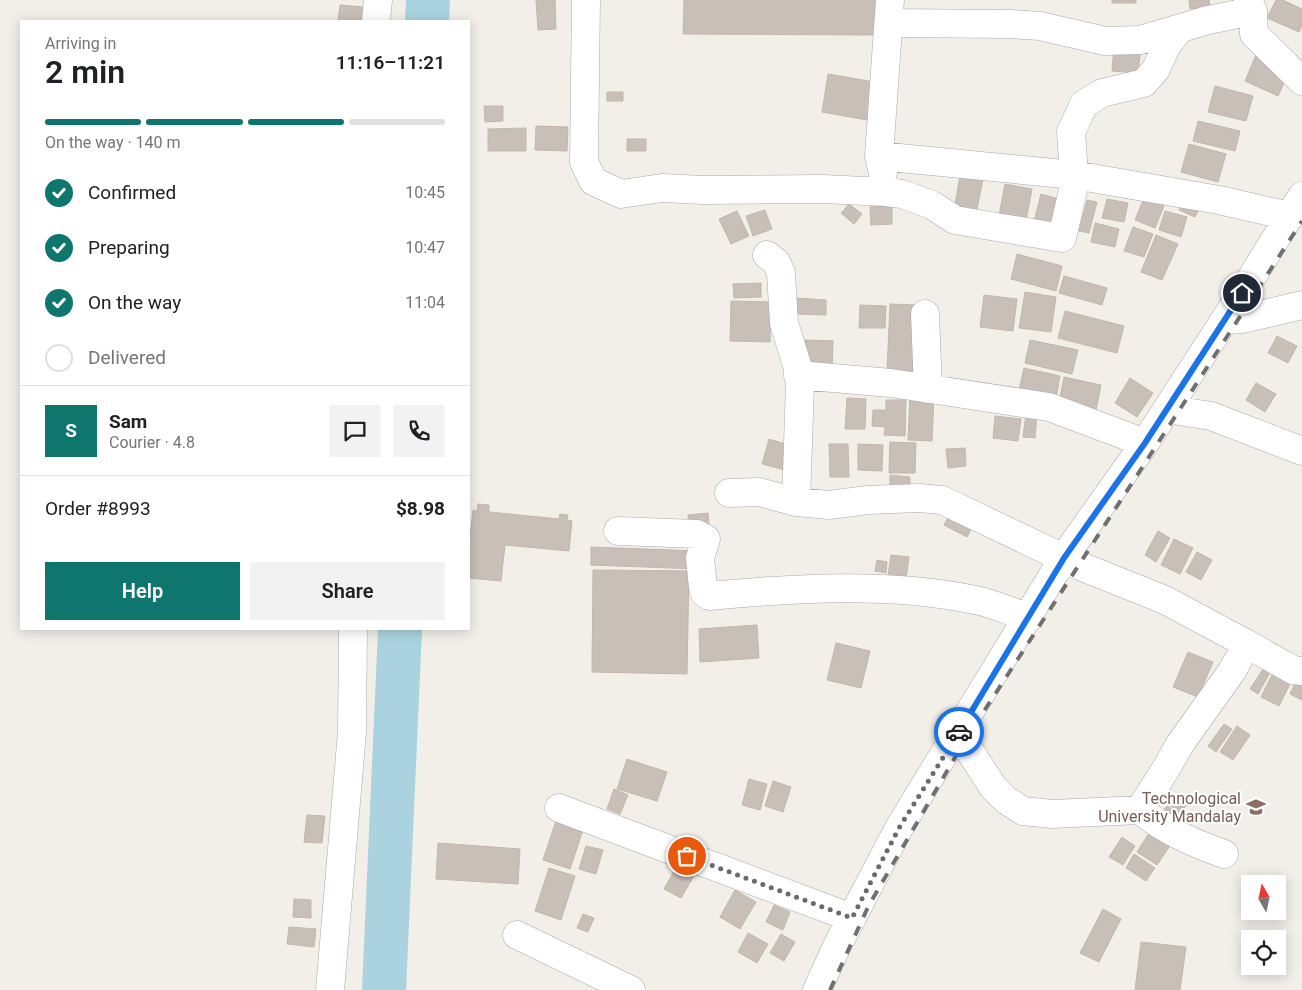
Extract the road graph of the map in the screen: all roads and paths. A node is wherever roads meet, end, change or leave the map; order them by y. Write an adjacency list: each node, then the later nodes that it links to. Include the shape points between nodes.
1 (378, 0): 5 (street)
2 (586, 0): 10 (street, via 584,162 593,181 621,194 662,188 823,188)
3 (1250, 5): 6 (street); 7 (street, via 1254,34)
4 (890, 12): 6 (street, via 1040,26 1105,41 1140,40); 8 (street)
5 (376, 20)
6 (1182, 28): 9 (street, via 1168,43 1156,69 1144,83 1102,93 1084,104 1071,132)
7 (1302, 81)
8 (879, 156): 9 (street); 10 (street)
9 (1074, 174): 10 (street, via 1062,238 955,220 932,205); 11 (street, via 1219,200)
10 (886, 192)
11 (1295, 206): 15 (street)
12 (768, 255): 16 (street, via 781,273 784,323)
13 (1302, 305): 15 (street)
14 (925, 314): 17 (street)
15 (1225, 320): 18 (street)
16 (798, 375): 17 (street); 22 (street)
17 (928, 389): 19 (street, via 1049,407)
18 (1167, 410): 19 (street); 20 (street, via 1210,416)
19 (1145, 443): 24 (street)
20 (1302, 451)
21 (729, 493): 22 (street, via 759,492)
22 (796, 502): 24 (street, via 829,505 919,498 942,500)
23 (618, 531): 25 (street, via 697,534 706,539 700,558 704,592 709,596 844,589 932,592 977,600)
24 (1064, 558): 25 (street); 27 (street, via 1165,600)
25 (1029, 618): 29 (street)
26 (353, 630): 35 (street, via 352,732)
27 (1247, 644): 28 (street, via 1293,670); 31 (street)
28 (1302, 671)
29 (964, 724): 31 (street, via 964,742 993,787 1023,811 1052,814); 33 (street, via 899,828)
30 (559, 808): 33 (street)
31 (1140, 810): 32 (street, via 1179,837)
32 (1224, 854)
33 (852, 918): 37 (street)
34 (517, 935): 36 (street)
35 (330, 990)
36 (631, 990)
37 (816, 990)

